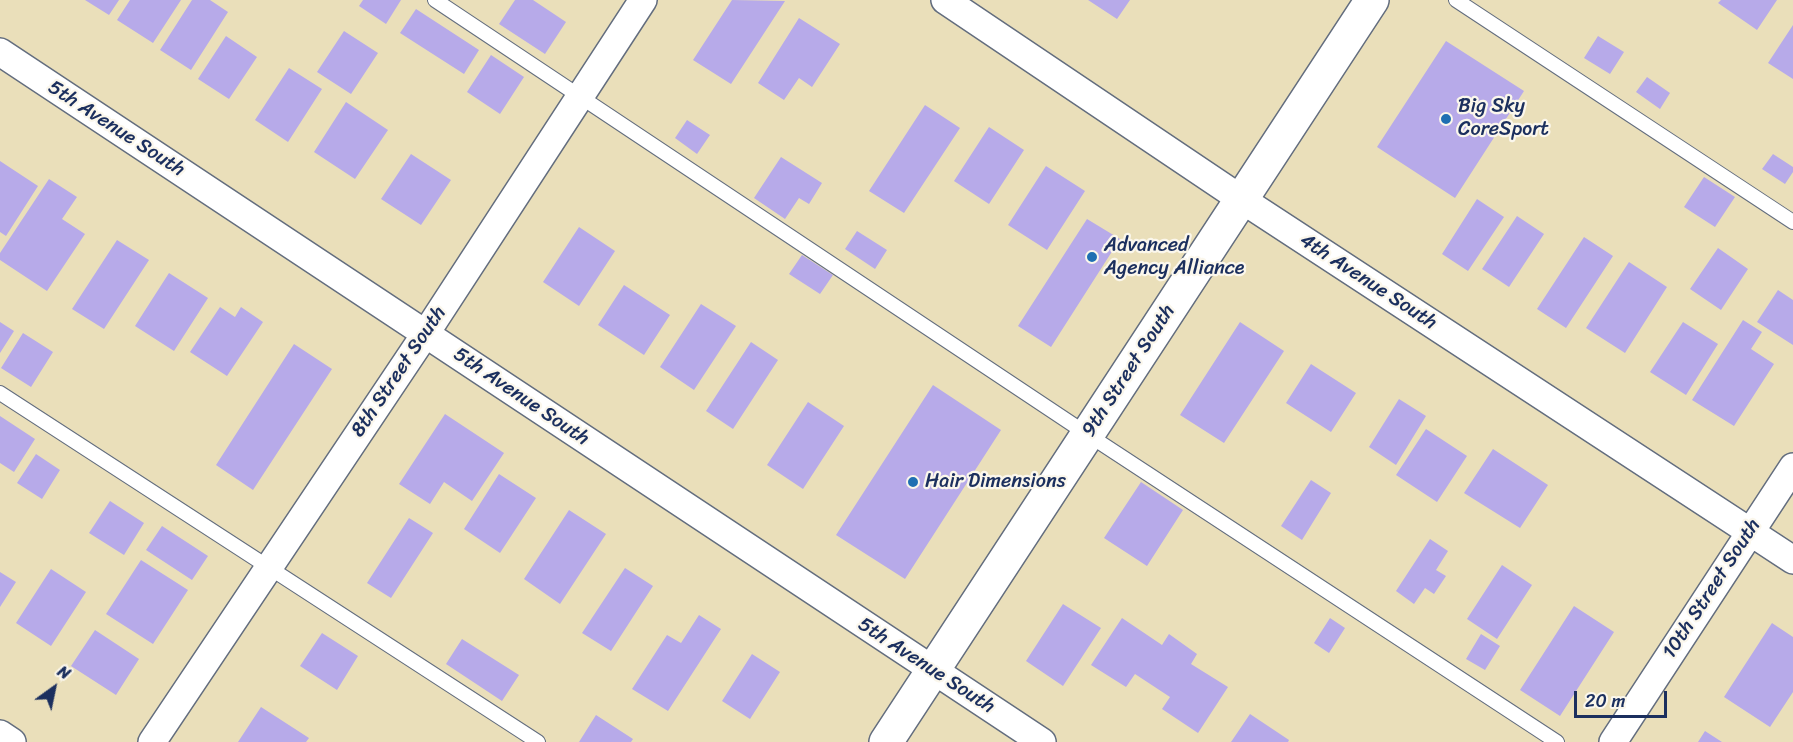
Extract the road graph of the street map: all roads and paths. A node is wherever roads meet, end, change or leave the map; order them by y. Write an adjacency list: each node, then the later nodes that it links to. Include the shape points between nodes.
1 (435, 0): 7 (lane)
2 (643, 0): 7 (street, 8th Street South)
3 (945, 0): 8 (street, 4th Avenue South)
4 (1372, 0): 8 (main road, 9th Street South)
5 (1456, 0): 9 (lane)
6 (0, 52): 10 (street, 5th Avenue South)
7 (580, 96): 10 (street, 8th Street South); 12 (lane)
8 (1241, 199): 12 (main road, 9th Street South); 14 (street, 4th Avenue South)
9 (1793, 222)
10 (426, 333): 16 (street, 8th Street South); 17 (street, 5th Avenue South)
11 (0, 393): 16 (lane)
12 (1087, 434): 17 (main road, 9th Street South); 24 (lane)
13 (1793, 466): 14 (street, 10th Street South)
14 (1749, 531): 15 (street, 4th Avenue South); 25 (street, 10th Street South)
15 (1793, 560)
16 (268, 567): 20 (street, 8th Street South); 21 (lane)
17 (933, 671): 22 (main road, 9th Street South); 23 (street, 5th Avenue South)
18 (0, 734): 19 (street)
19 (12, 742)
20 (152, 742)
21 (538, 742)
22 (886, 742)
23 (1042, 742)
24 (1557, 742)
25 (1613, 742)

